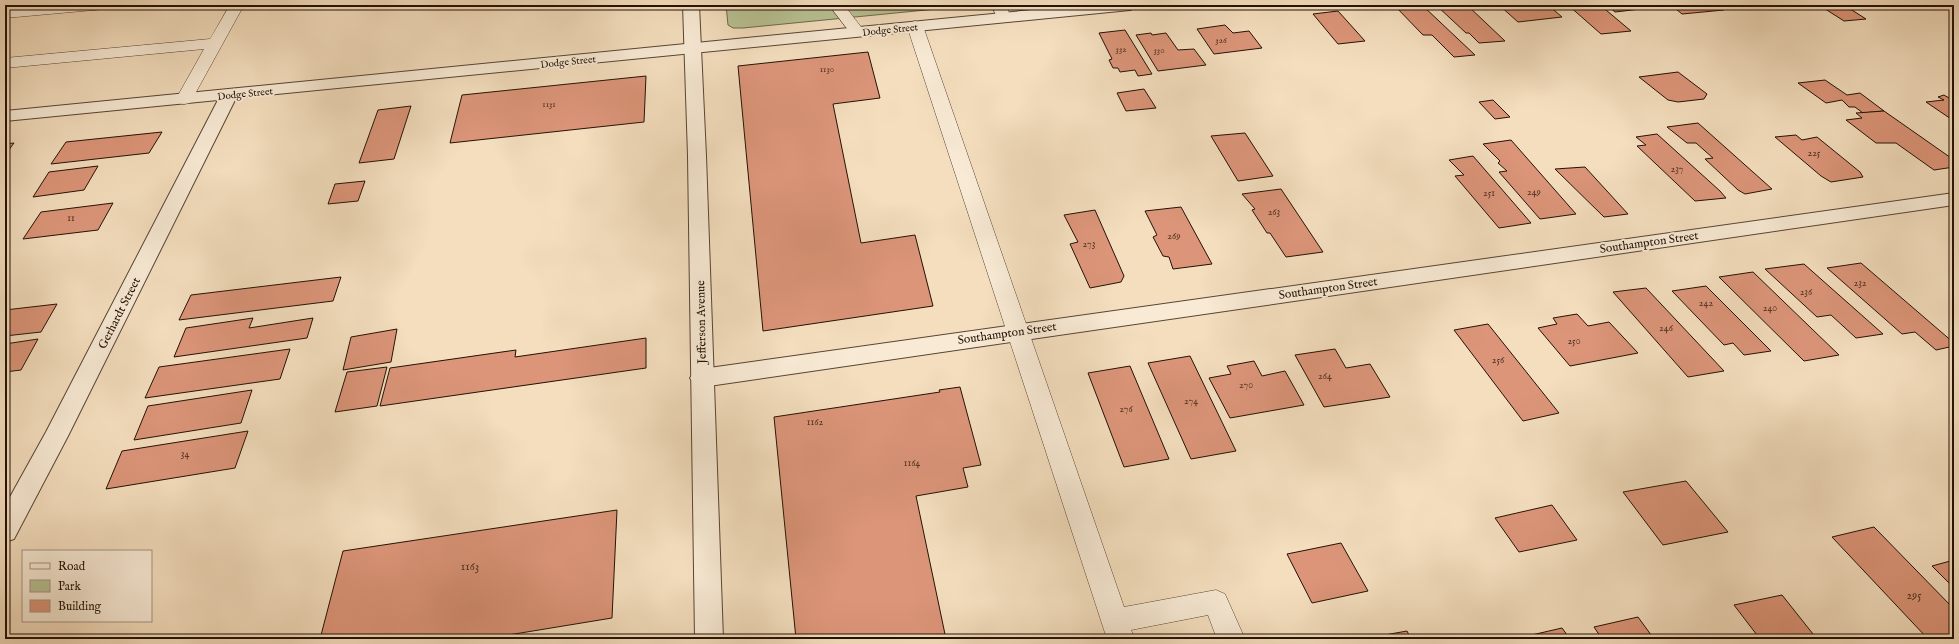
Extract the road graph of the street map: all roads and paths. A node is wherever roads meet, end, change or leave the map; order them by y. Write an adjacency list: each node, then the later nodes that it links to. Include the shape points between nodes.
1 (105, 5): 7 (lane)
2 (237, 5): 10 (lane)
3 (691, 5): 11 (street, Jefferson Avenue)
4 (836, 5): 9 (lane)
5 (1130, 5): 6 (street, Dodge Street)
6 (1001, 11): 8 (street, Dodge Street)
7 (5, 14)
8 (915, 26): 9 (street, Dodge Street); 17 (lane)
9 (857, 32): 11 (street, Dodge Street)
10 (215, 43): 12 (lane); 14 (lane)
11 (693, 48): 13 (street, Dodge Street); 18 (street, Jefferson Avenue)
12 (5, 63)
13 (230, 94): 14 (street, Dodge Street); 19 (street, Gerhardt Street, via 56,436)
14 (184, 99): 15 (street, Dodge Street)
15 (5, 116)
16 (1954, 199): 17 (street, Southampton Street)
17 (1017, 332): 18 (street, Southampton Street); 20 (lane)
18 (702, 378): 21 (street, Jefferson Avenue)
19 (5, 530)
20 (1118, 630): 22 (lane, via 1216,602)
21 (709, 639)
22 (1231, 639)

